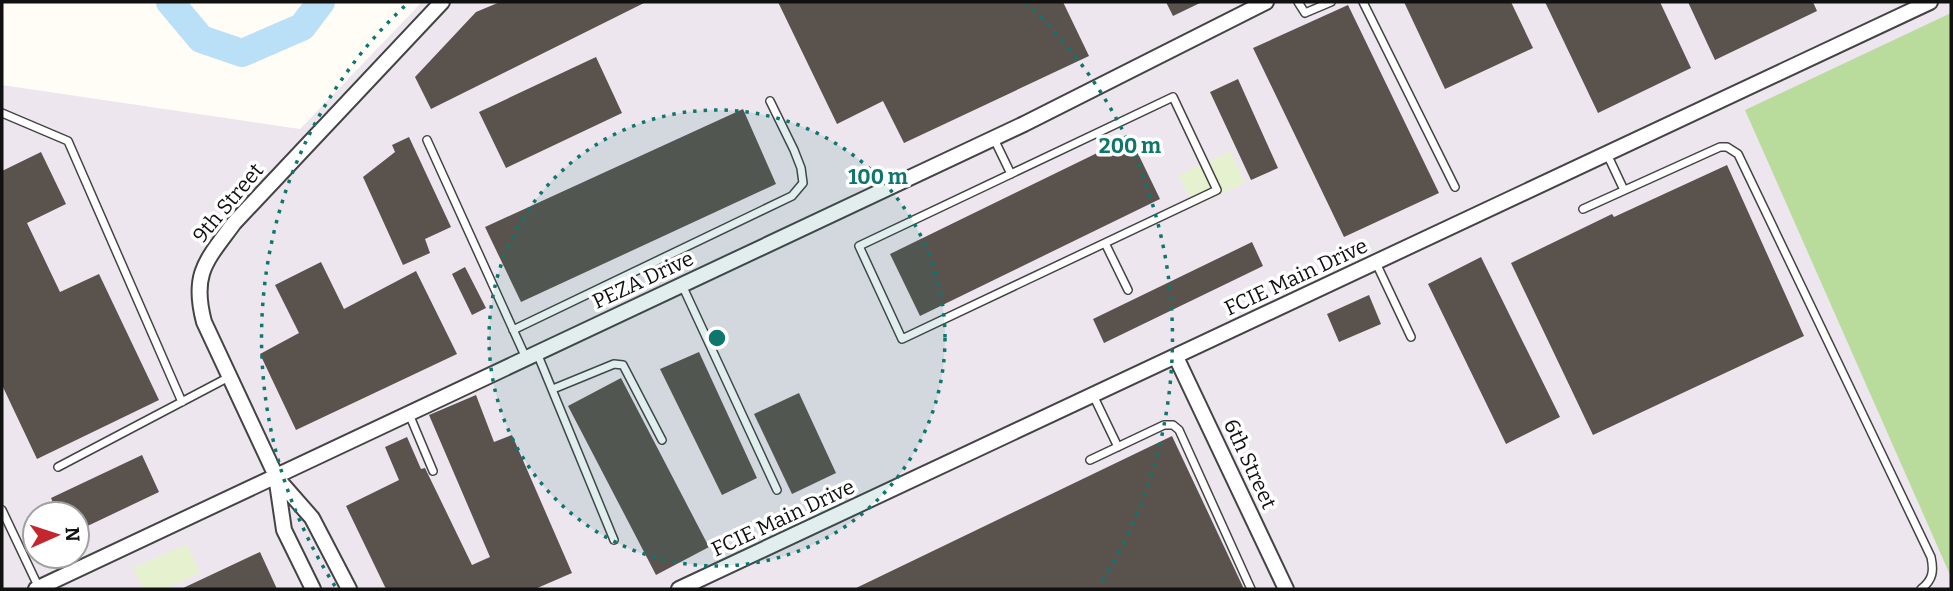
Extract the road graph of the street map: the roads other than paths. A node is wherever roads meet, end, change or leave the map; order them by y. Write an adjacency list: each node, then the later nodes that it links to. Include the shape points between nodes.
1 (442, 2): 24 (street, 9th Street, via 234,223 206,261 199,301)
2 (1266, 2): 9 (street, PEZA Drive)
3 (1298, 2): 4 (lane, via 1305,13)
4 (1331, 2)
5 (1363, 2): 13 (lane)
6 (1930, 2): 11 (street, FCIE Main Drive)
7 (770, 101): 20 (lane, via 802,168 803,183 792,196)
8 (2, 113): 27 (lane, via 68,141)
9 (994, 138): 12 (lane); 18 (street, PEZA Drive)
10 (427, 140): 20 (lane)
11 (1607, 154): 14 (lane); 17 (street, FCIE Main Drive)
12 (1011, 174): 16 (lane, via 1173,97 1217,190); 16 (lane, via 859,246 902,339)
13 (1455, 187)
14 (1624, 190): 15 (lane); 44 (lane, via 1720,147 1738,155 1931,557 1932,576)
15 (1583, 209)
16 (1105, 243): 19 (lane)
17 (1376, 263): 21 (lane); 23 (street, FCIE Main Drive)
18 (682, 285): 22 (street, PEZA Drive); 35 (lane)
19 (1128, 290)
20 (513, 330): 22 (lane)
21 (1412, 337)
22 (531, 356): 25 (lane); 28 (street, PEZA Drive)
23 (1176, 357): 26 (street, FCIE Main Drive); 43 (street, 6th Street)
24 (229, 377): 27 (lane); 34 (street, 9th Street)
25 (553, 389): 29 (lane, via 614,364 623,365); 37 (lane)
26 (1093, 395): 30 (lane); 41 (street, FCIE Main Drive)
27 (182, 401): 32 (lane)
28 (409, 414): 33 (lane); 34 (street, PEZA Drive)
29 (662, 440)
30 (1118, 447): 31 (lane); 42 (lane, via 1164,425 1179,430)
31 (1090, 460)
32 (58, 467)
33 (433, 471)
34 (276, 476): 38 (street, PEZA Drive); 39 (street, 9th Street, via 285,530); 40 (street, 9th Street, via 312,518)
35 (778, 490)
36 (2, 510): 38 (lane)
37 (614, 540)
38 (37, 589)
39 (313, 589)
40 (349, 589)
41 (679, 589)
42 (1251, 589)
43 (1286, 589)
44 (1922, 589)

